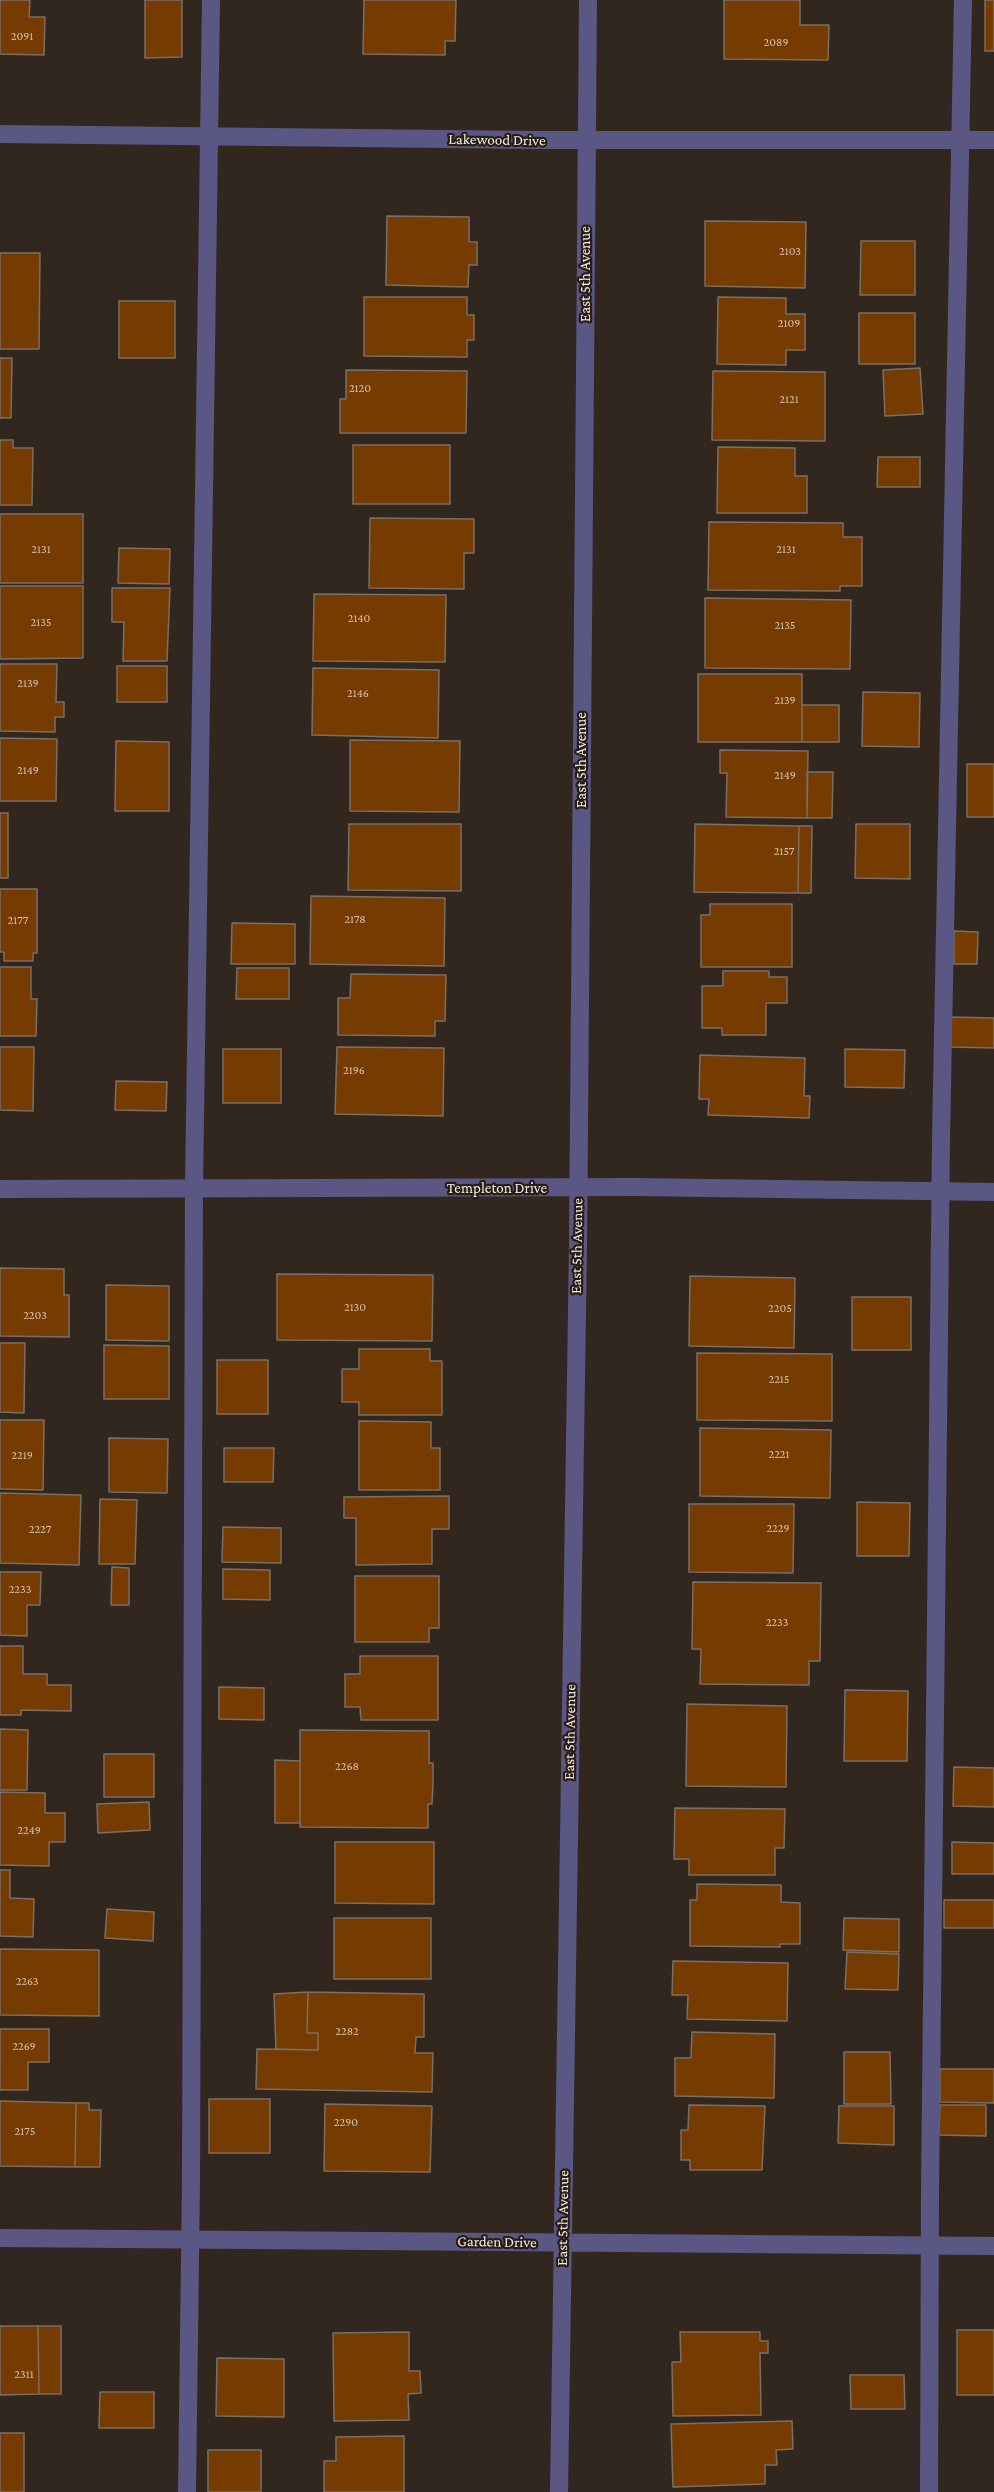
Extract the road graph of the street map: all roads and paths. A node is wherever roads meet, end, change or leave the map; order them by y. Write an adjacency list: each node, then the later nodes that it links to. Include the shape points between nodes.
1 (211, 0): 5 (street)
2 (588, 0): 6 (street, East 5th Avenue)
3 (963, 0): 7 (street)
4 (0, 134): 5 (street, Lakewood Drive)
5 (210, 136): 6 (street, Lakewood Drive); 10 (street)
6 (586, 140): 7 (street, Lakewood Drive); 9 (street, East 5th Avenue)
7 (961, 140): 8 (street, Lakewood Drive); 12 (street)
8 (994, 140)
9 (578, 1187): 10 (street, Templeton Drive); 12 (street, Templeton Drive); 16 (street, East 5th Avenue)
10 (195, 1188): 11 (street, Templeton Drive); 14 (street)
11 (0, 1189)
12 (941, 1191): 13 (street, Templeton Drive); 17 (street)
13 (994, 1192)
14 (190, 2237): 15 (street, Garden Drive); 16 (street, Garden Drive); 19 (street)
15 (0, 2238)
16 (563, 2243): 17 (street, Garden Drive); 20 (street, East 5th Avenue)
17 (930, 2244): 18 (street, Garden Drive); 21 (street)
18 (994, 2246)
19 (187, 2492)
20 (559, 2492)
21 (929, 2492)

